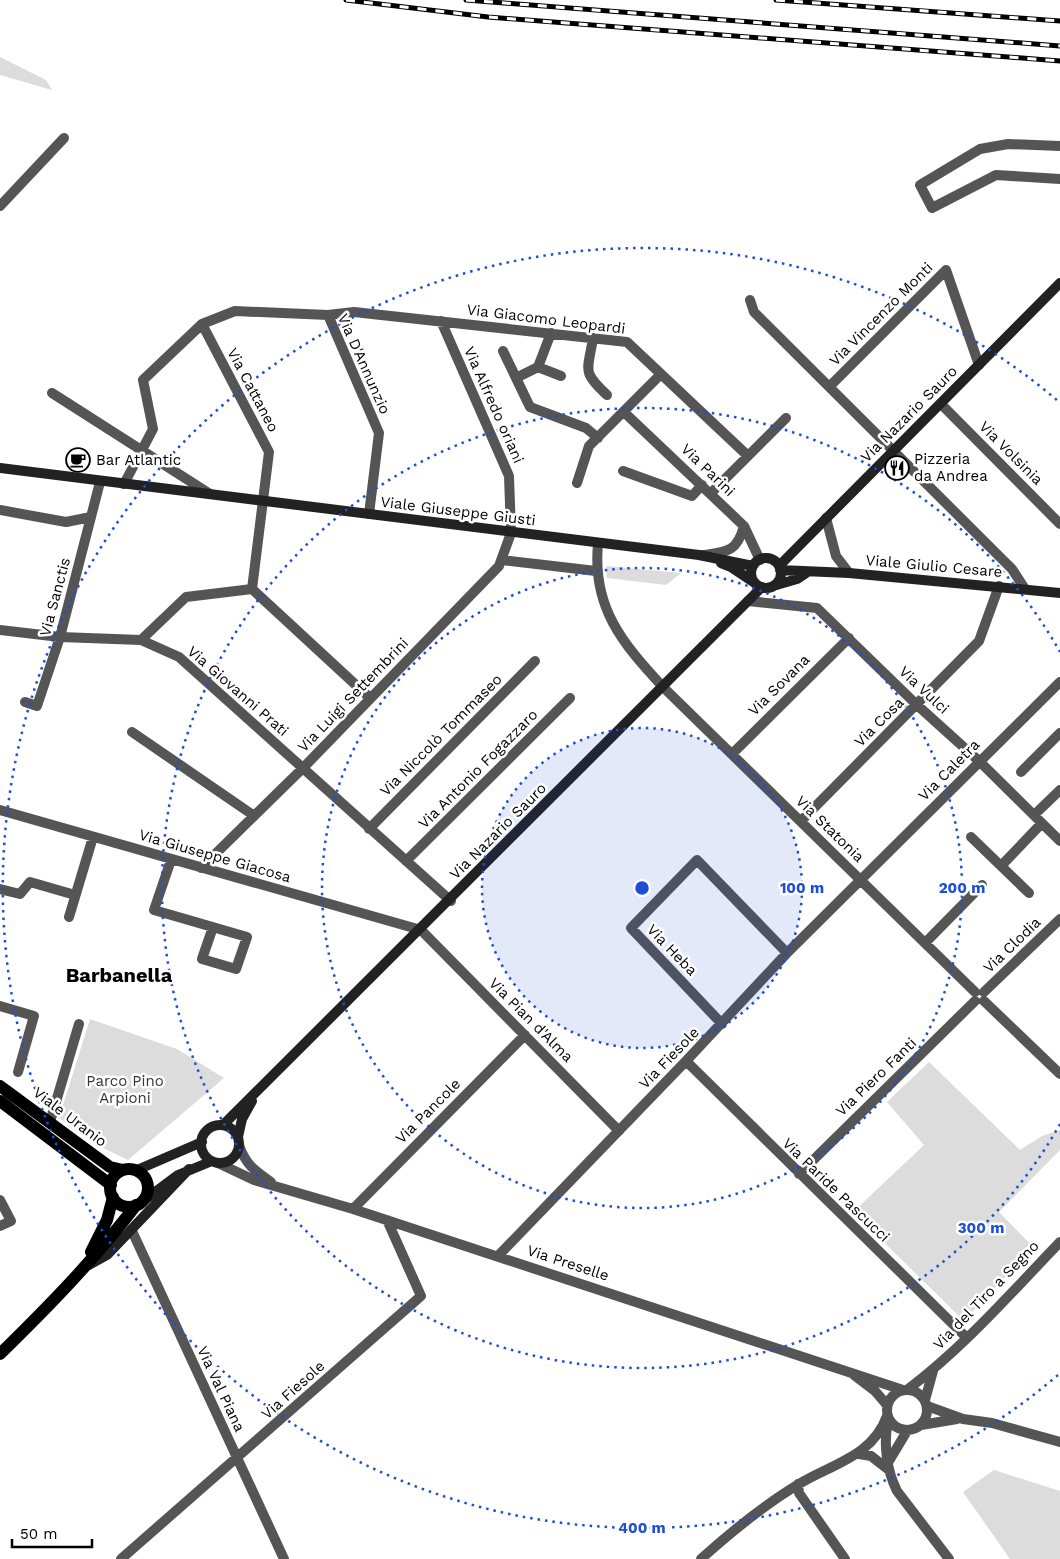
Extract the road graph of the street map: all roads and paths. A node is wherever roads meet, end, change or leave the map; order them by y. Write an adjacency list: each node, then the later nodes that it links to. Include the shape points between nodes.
1 (64, 138): 4 (street)
2 (1060, 146): 3 (street, via 1008,144 980,149 920,186 932,208 996,175)
3 (1060, 179)
4 (0, 206)
5 (1060, 283): 13 (main road, Via Nazario Sauro)
6 (750, 300): 18 (street, via 754,312)
7 (328, 315): 8 (street, Via Giacomo Leopardi, via 354,312); 9 (street, Via D'Annunzio, via 235,311); 38 (street, Via D'Annunzio, via 379,433)
8 (441, 321): 10 (street, Via Giacomo Leopardi); 43 (street, Via Alfredo oriani, via 509,476)
9 (202, 324): 26 (street, via 143,380 153,429); 36 (street, Via Cattaneo, via 269,452)
10 (550, 333): 11 (street, Via Giacomo Leopardi); 14 (street)
11 (593, 338): 15 (street, Via Giacomo Leopardi, via 627,342); 20 (street, via 588,372 590,379)
12 (503, 351): 17 (street)
13 (979, 365): 18 (street, Via Vincenzo Monti, via 946,270); 21 (main road, Via Nazario Sauro)
14 (538, 367): 16 (street); 17 (street)
15 (661, 374): 22 (street); 27 (street, Via Giacomo Leopardi)
16 (561, 376)
17 (516, 378): 24 (street, via 530,407 586,428)
18 (830, 386): 25 (street)
19 (52, 393): 26 (street, Viale Giuseppe Giusti)
20 (607, 395)
21 (941, 404): 25 (main road, Via Nazario Sauro); 41 (street, Via Volsinia)
22 (624, 412): 24 (street); 33 (street, Via Parini)
23 (786, 418): 27 (street)
24 (598, 438): 31 (street, via 589,446)
25 (894, 450): 40 (main road, Via Nazario Sauro); 55 (street, via 1012,569)
26 (141, 451): 32 (street); 35 (street, Viale Giuseppe Giusti)
27 (748, 456): 34 (street)
28 (0, 469): 30 (main road, Viale Giuseppe Giusti)
29 (623, 471): 33 (street, via 692,496)
30 (100, 482): 32 (main road, Viale Giuseppe Giusti); 39 (street, Via Sanctis)
31 (577, 483)
32 (124, 484): 35 (main road, Viale Giuseppe Giusti)
33 (702, 484): 34 (street, Via Parini)
34 (711, 494): 42 (street, Via Parini)
35 (213, 496): 36 (main road, Viale Giuseppe Giusti)
36 (264, 503): 38 (main road, Viale Giuseppe Giusti); 54 (street, Via Cattaneo)
37 (0, 510): 39 (street, via 66,522)
38 (369, 514): 43 (main road, Viale Giuseppe Giusti)
39 (91, 517): 59 (street, Via Sanctis)
40 (826, 518): 48 (main road, Via Nazario Sauro); 51 (street, via 836,556)
41 (1060, 524)
42 (744, 526): 45 (street, via 738,543 732,549); 47 (street, Via Parini)
43 (511, 533): 44 (main road, Viale Giuseppe Giusti); 46 (street, Via Luigi Settembrini)
44 (598, 544): 45 (main road, Viale Giuseppe Giusti); 49 (street, Via Statonia)
45 (699, 555): 47 (main road, Viale Giuseppe Giusti); 52 (main road, Viale Giuseppe Giusti, via 731,567)
46 (502, 560): 49 (street); 65 (street, Via Luigi Settembrini)
47 (757, 563): 48 (main road, Viale Giuseppe Giusti, via 771,559); 52 (main road, via 751,575)
48 (780, 568): 50 (main road, Viale Giulio Cesare); 52 (main road, via 780,577)
49 (596, 571): 64 (street, Via Statonia, via 607,611 624,643)
50 (806, 573): 51 (main road, Viale Giulio Cesare); 52 (main road, Viale Giulio Cesare)
51 (849, 573): 53 (main road, Viale Giulio Cesare)
52 (764, 586): 57 (main road, Via Nazario Sauro)
53 (999, 586): 55 (main road, Viale Giulio Cesare); 68 (street, Via Cosa, via 978,641)
54 (252, 589): 61 (street, via 186,597); 65 (street)
55 (1025, 589): 56 (main road, Viale Giulio Cesare)
56 (1060, 594)
57 (748, 601): 60 (street, Via Vulci, via 817,608); 64 (main road, Via Nazario Sauro)
58 (0, 630): 59 (street, Via Giovanni Prati)
59 (60, 637): 61 (street, Via Giovanni Prati); 67 (street, Via Sanctis, via 37,706)
60 (849, 638): 68 (street, Via Vulci); 71 (street, Via Sovana)
61 (141, 640): 73 (street, Via Giovanni Prati, via 179,657)
62 (535, 661): 81 (street, Via Niccolò Tommaseo)
63 (1060, 682): 72 (street, Via Caletra)
64 (663, 687): 71 (street, Via Statonia); 94 (main road, Via Nazario Sauro)
65 (370, 698): 73 (street, Via Luigi Settembrini)
66 (570, 698): 86 (street, Via Antonio Fogazzaro)
67 (25, 702)
68 (917, 705): 72 (street, Via Vulci); 79 (street, Via Cosa)
69 (132, 732): 77 (street)
70 (1060, 733): 74 (street)
71 (732, 754): 79 (street, Via Statonia)
72 (980, 761): 78 (street, Via Vulci); 89 (street, Via Caletra)
73 (303, 768): 77 (street, Via Luigi Settembrini); 81 (street, Via Giovanni Prati)
74 (1021, 772)
75 (1060, 790): 78 (street)
76 (0, 810): 82 (street, Via Giuseppe Giacosa)
77 (253, 815): 88 (street, Via Luigi Settembrini)
78 (1034, 815): 80 (street, Via Vulci)
79 (801, 821): 89 (street, Via Statonia)
80 (1042, 823): 84 (street, Via Vulci); 87 (street)
81 (370, 829): 86 (street, Via Giovanni Prati)
82 (93, 837): 85 (street, Via Giuseppe Giacosa); 93 (street)
83 (971, 837): 87 (street, Via Clodia)
84 (1060, 841)
85 (171, 860): 88 (street, Via Giuseppe Giacosa); 97 (street, via 154,910)
86 (406, 861): 94 (street, Via Giovanni Prati)
87 (1001, 866): 92 (street, Via Clodia)
88 (201, 868): 98 (street, Via Giuseppe Giacosa)
89 (860, 879): 99 (street, Via Statonia); 100 (street, Via Fiesole)
90 (982, 885): 99 (street)
91 (0, 889): 93 (street, via 20,894 30,882)
92 (1029, 893)
93 (75, 895): 95 (street)
94 (450, 901): 98 (main road, Via Nazario Sauro)
95 (69, 917)
96 (1060, 919): 101 (street, Via Clodia)
97 (213, 927): 97 (street, via 246,937 236,969 202,958)
98 (421, 930): 105 (street, Via Pian d'Alma); 110 (main road, Via Nazario Sauro)
99 (925, 942): 101 (street, Via Statonia)
100 (787, 953): 104 (street, Via Fiesole); 104 (street, Via Heba, via 697,860 630,928)
101 (980, 996): 108 (street, Via Statonia); 121 (street, Via Piero Fanti)
102 (0, 1006): 107 (street, via 34,1016)
103 (79, 1024): 112 (street)
104 (722, 1024): 106 (street, Via Fiesole)
105 (524, 1035): 114 (street, Via Pian d'Alma); 126 (street, Via Pancole)
106 (686, 1061): 114 (street, Via Fiesole); 121 (street, Via Paride Pascucci)
107 (18, 1072)
108 (1060, 1074)
109 (0, 1086): 112 (main road, Viale Uranio)
110 (255, 1096): 113 (main road); 115 (main road, via 242,1119)
111 (0, 1101): 123 (main road, Viale Uranio)
112 (50, 1122): 119 (main road, Viale Uranio, via 110,1167)
113 (224, 1126): 115 (main road, via 232,1130); 116 (main road, via 212,1127)
114 (619, 1131): 131 (street, Via Fiesole)
115 (239, 1141): 117 (main road, via 235,1156 224,1162); 122 (street, Via Preselle, via 243,1159 250,1168)
116 (202, 1142): 117 (main road, via 204,1153); 120 (main road)
117 (215, 1162): 118 (main road); 122 (street, Via Preselle, via 254,1180)
118 (189, 1169): 125 (main road); 129 (main road)
119 (123, 1170): 120 (main road); 123 (main road, via 114,1176)
120 (137, 1170): 125 (main road, via 148,1184 148,1190)
121 (799, 1174): 134 (street, Via Paride Pascucci)
122 (276, 1185): 126 (street, Via Preselle)
123 (112, 1191): 125 (main road, via 123,1205); 133 (main road, via 99,1239)
124 (0, 1200): 128 (street, via 11,1220)
125 (139, 1203): 132 (main road)
126 (353, 1209): 127 (street, Via Preselle)
127 (387, 1220): 131 (street, Via Preselle); 146 (street, Via Fiesole, via 421,1296)
128 (0, 1226)
129 (132, 1231): 132 (main road, via 107,1255); 146 (street, Via Val Piana)
130 (1059, 1243): 134 (street, Via del Tiro a Segno)
131 (498, 1256): 137 (street, Via Preselle)
132 (87, 1266): 133 (main road)
133 (68, 1288): 135 (main road)
134 (967, 1338): 136 (street, Via del Tiro a Segno)
135 (0, 1354)
136 (934, 1370): 138 (street, Via del Tiro a Segno); 139 (street, Via del Tiro a Segno)
137 (849, 1371): 138 (street, Via Preselle); 140 (street, Via Preselle, via 875,1391)
138 (905, 1390): 139 (street, via 914,1391); 140 (street, via 893,1395)
139 (926, 1403): 141 (street); 142 (street, via 925,1420)
140 (888, 1414): 143 (street, via 897,1428); 145 (street, via 879,1434); 147 (street)
141 (964, 1419): 142 (street); 144 (street, via 992,1423)
142 (921, 1425): 143 (street)
143 (907, 1431): 147 (street)
144 (1060, 1442)
145 (859, 1454): 147 (street); 148 (street)
146 (238, 1459): 149 (street, Via Fiesole); 150 (street, Via Val Piana)
147 (889, 1466): 153 (street, via 897,1491)
148 (798, 1484): 151 (street); 152 (street, via 799,1493)
149 (121, 1559)
150 (284, 1559)
151 (701, 1559)
152 (845, 1559)
153 (949, 1559)

